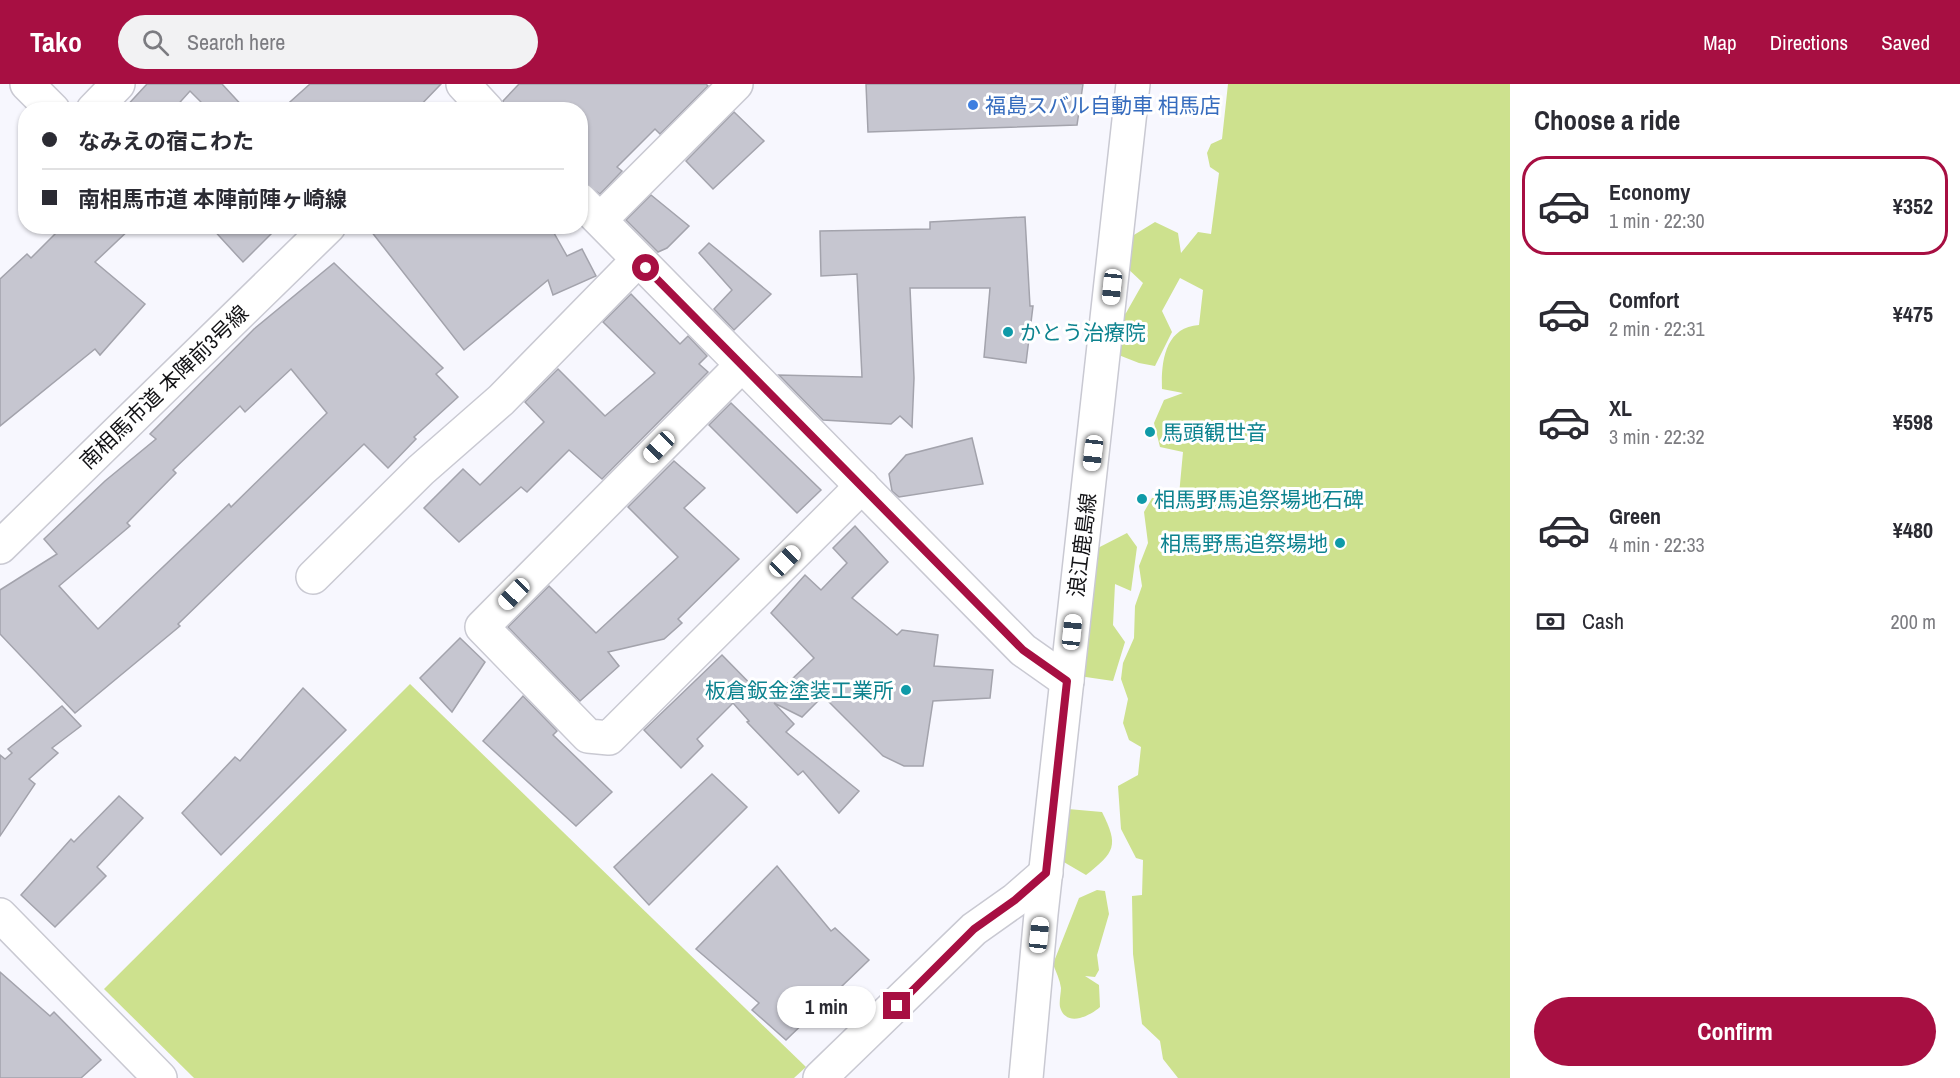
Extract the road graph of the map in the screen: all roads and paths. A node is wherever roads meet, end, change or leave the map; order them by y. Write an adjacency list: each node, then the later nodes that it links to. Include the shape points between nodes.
1 (27, 84): 5 (street)
2 (118, 84): 6 (street)
3 (736, 84): 7 (street)
4 (1133, 84): 14 (street, 浪江鹿島線)
5 (45, 102)
6 (101, 102)
7 (591, 209): 9 (street)
8 (321, 234): 12 (street, 南相馬市道 本陣前3号線)
9 (638, 260): 10 (street); 13 (street, via 501,400 421,470)
10 (742, 365): 11 (street); 11 (street, via 482,627 588,736 609,738)
11 (862, 486): 14 (street, via 1023,650)
12 (0, 547)
13 (313, 577)
14 (1067, 681): 15 (street, 浪江鹿島線)
15 (1046, 873): 18 (street, via 974,929); 19 (street, 浪江鹿島線)
16 (0, 915): 17 (street)
17 (160, 1078)
18 (820, 1078)
19 (1026, 1078)

